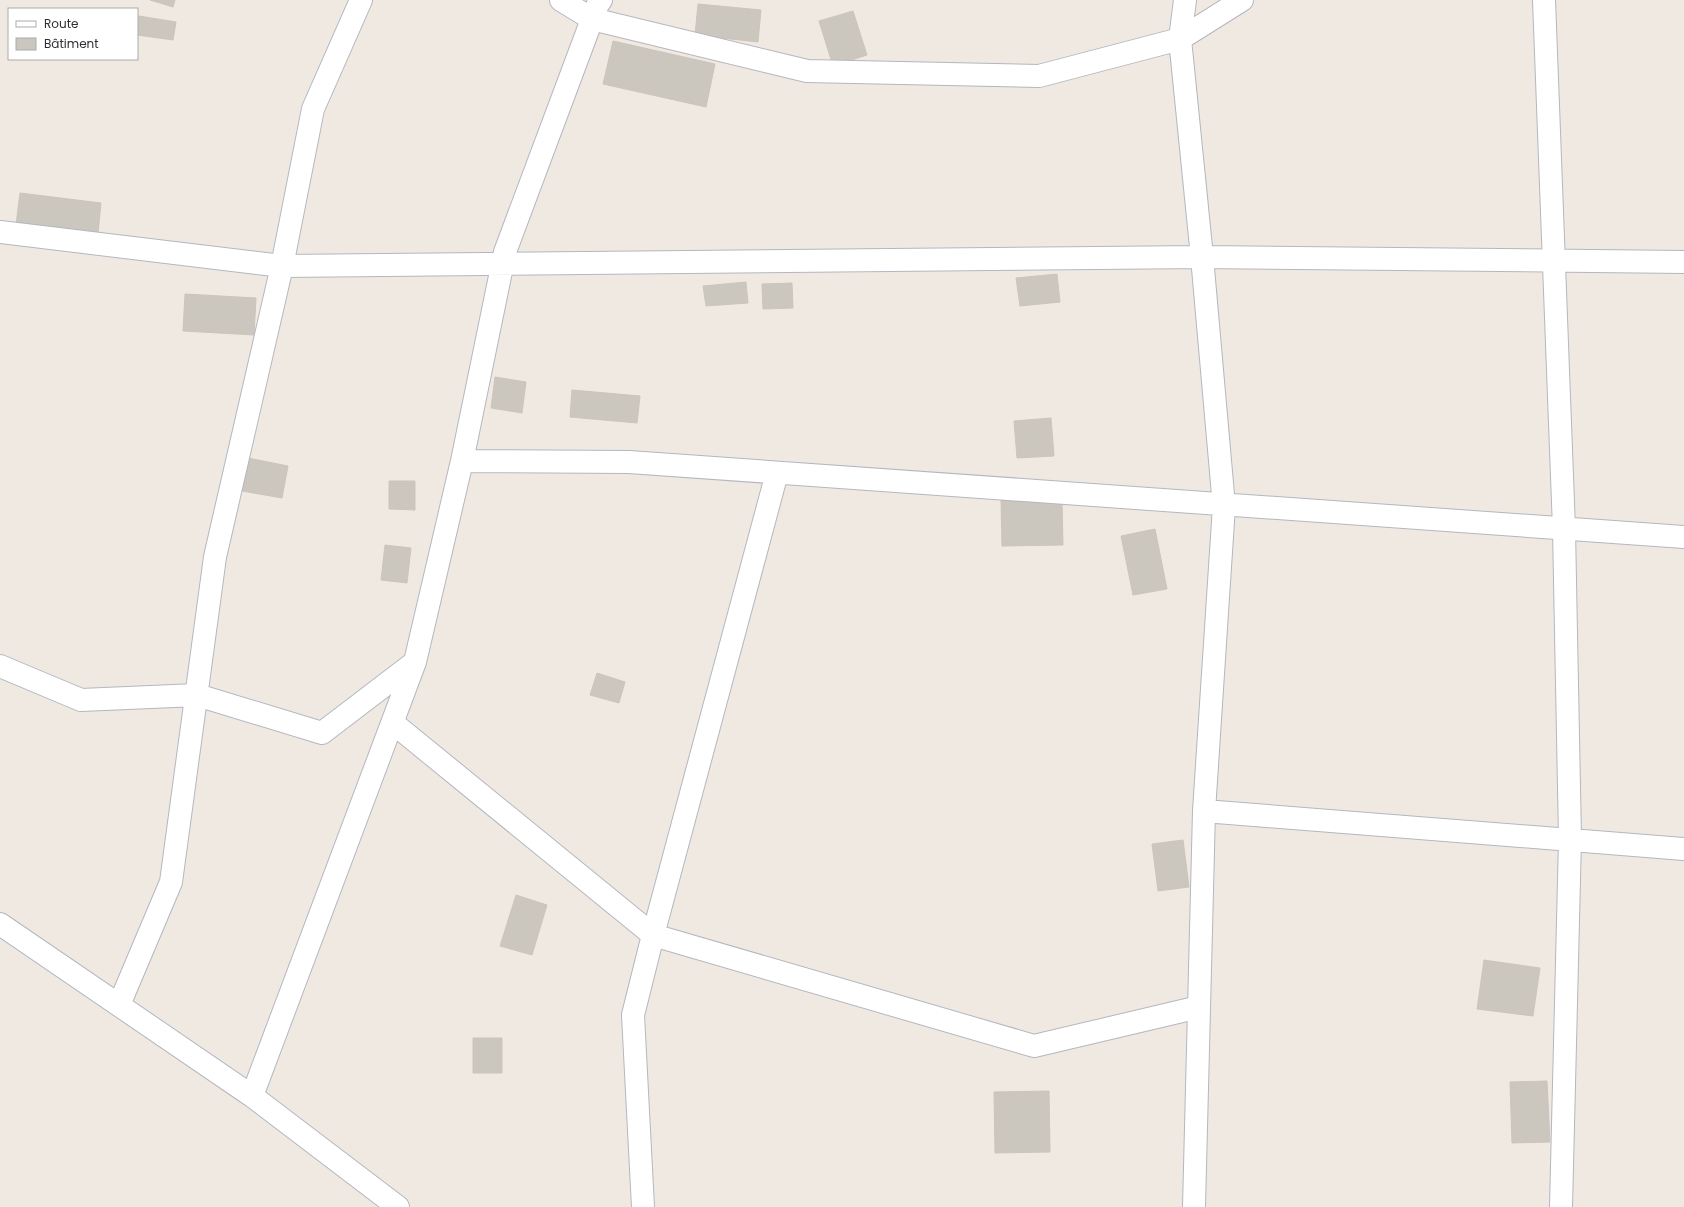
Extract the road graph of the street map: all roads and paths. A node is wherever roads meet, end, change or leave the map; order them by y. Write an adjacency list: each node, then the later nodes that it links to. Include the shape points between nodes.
1 (361, 0): 14 (street, via 313,109)
2 (561, 0): 7 (street)
3 (601, 0): 7 (street)
4 (1185, 0): 8 (street)
5 (1242, 0): 8 (street)
6 (1544, 0): 11 (street)
7 (592, 19): 8 (street, via 807,72 1039,76); 13 (street)
8 (1180, 39): 10 (street)
9 (0, 232): 14 (street)
10 (1202, 257): 11 (street); 13 (street); 17 (street)
11 (1553, 259): 12 (street); 18 (street)
12 (1684, 262)
13 (503, 264): 14 (street); 15 (street)
14 (282, 266): 22 (street, via 216,557)
15 (462, 462): 16 (street, via 630,462); 20 (street)
16 (777, 473): 17 (street); 28 (street)
17 (1224, 506): 18 (street); 24 (street)
18 (1564, 529): 19 (street); 25 (street)
19 (1684, 537)
20 (415, 662): 22 (street, via 322,733); 23 (street)
21 (0, 666): 22 (street, via 81,700)
22 (197, 695): 29 (street, via 171,882)
23 (393, 723): 28 (street); 31 (street)
24 (1204, 811): 25 (street); 30 (street)
25 (1570, 839): 26 (street); 35 (street)
26 (1684, 849)
27 (0, 924): 29 (street)
28 (653, 935): 30 (street, via 1034,1046); 33 (street, via 633,1015)
29 (119, 1005): 31 (street)
30 (1200, 1007): 34 (street)
31 (252, 1096): 32 (street)
32 (398, 1207)
33 (643, 1207)
34 (1194, 1207)
35 (1561, 1207)

